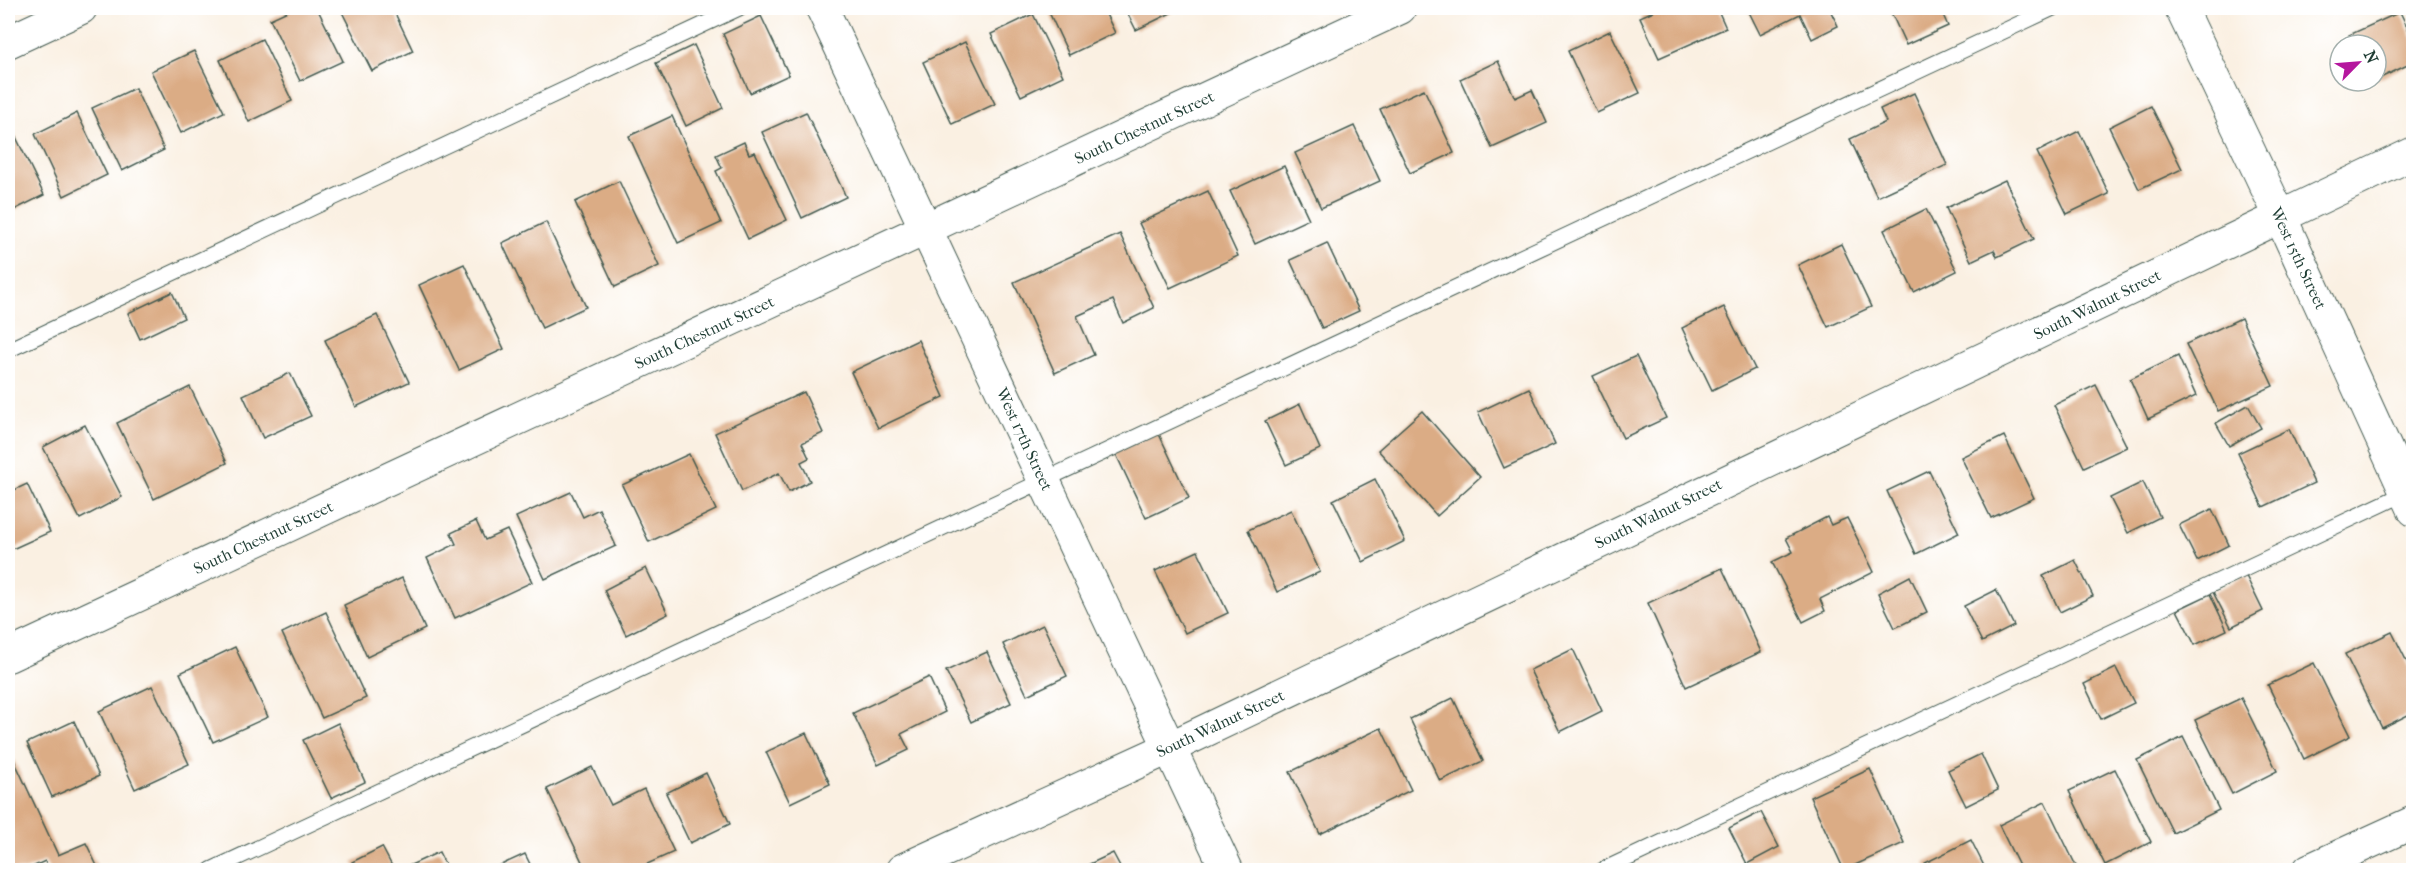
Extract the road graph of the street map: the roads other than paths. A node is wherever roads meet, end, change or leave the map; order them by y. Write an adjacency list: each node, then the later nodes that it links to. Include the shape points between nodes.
1 (81, 8): 7 (street)
2 (739, 8): 11 (lane)
3 (822, 8): 10 (street, West 17th Street)
4 (1400, 8): 10 (street, South Chestnut Street)
5 (2053, 8): 12 (lane)
6 (2181, 8): 9 (street, West 15th Street)
7 (8, 42)
8 (2414, 153): 9 (street, South Walnut Street)
9 (2280, 216): 13 (street, West 15th Street); 15 (street, South Walnut Street)
10 (926, 228): 12 (street, West 17th Street); 14 (street, South Chestnut Street)
11 (8, 350)
12 (1043, 479): 15 (street, West 17th Street); 17 (lane)
13 (2410, 502): 20 (lane)
14 (8, 656)
15 (1169, 748): 18 (street, South Walnut Street); 19 (street, West 17th Street)
16 (2414, 822): 21 (street)
17 (211, 870)
18 (902, 870)
19 (1227, 870)
20 (1603, 870)
21 (2309, 870)

